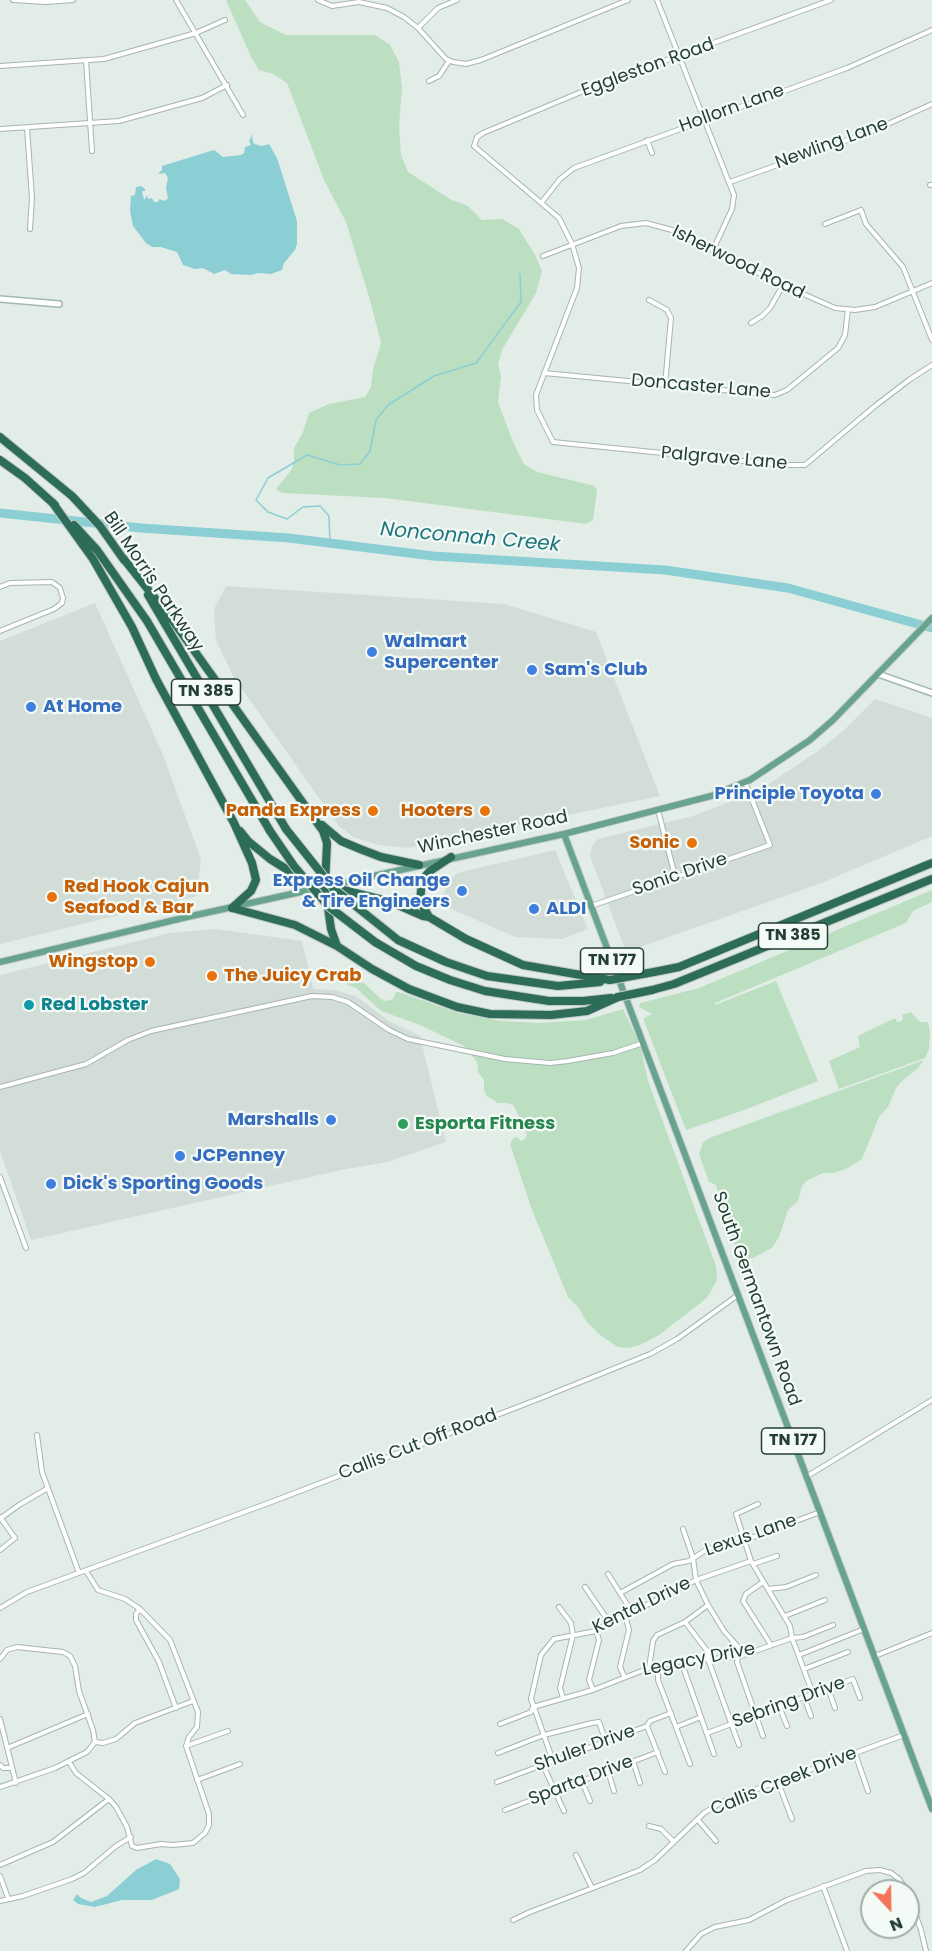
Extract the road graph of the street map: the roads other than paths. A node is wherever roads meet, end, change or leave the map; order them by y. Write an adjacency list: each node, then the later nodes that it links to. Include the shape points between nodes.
1 (13, 0): 2 (street)
2 (73, 0)
3 (176, 0): 12 (street)
4 (318, 0): 10 (street, via 335,6 359,2 378,5)
5 (457, 0): 10 (street, via 438,8)
6 (628, 0): 15 (street, via 478,62)
7 (657, 0): 13 (street)
8 (831, 0): 13 (street, Eggleston Road)
9 (225, 21): 12 (street)
10 (418, 28): 15 (street)
11 (932, 30): 21 (street, Hollorn Lane, via 847,68)
12 (196, 33): 14 (street); 18 (street)
13 (680, 56): 21 (street); 29 (street, Eggleston Road, via 593,87 477,137 474,146)
14 (86, 60): 16 (street); 22 (street)
15 (449, 61): 17 (street, via 439,76)
16 (0, 66)
17 (429, 81)
18 (227, 85): 20 (street); 22 (street, via 202,98 119,121)
19 (932, 104): 28 (street, Newling Lane, via 870,132)
20 (243, 115)
21 (705, 119): 25 (street, Hollorn Lane); 28 (street)
22 (91, 124): 23 (street); 26 (street)
23 (27, 128): 24 (street); 31 (street)
24 (0, 129)
25 (647, 140): 27 (street); 29 (street, Hollorn Lane, via 570,170)
26 (92, 151)
27 (652, 153)
28 (730, 182): 33 (street, via 734,204)
29 (542, 202): 32 (street, via 560,218)
30 (825, 224): 37 (street, via 861,210 866,224 901,264)
31 (30, 229)
32 (572, 244): 33 (street, Isherwood Road, via 621,226 646,224 663,226); 34 (street, Isherwood Road); 45 (street, via 579,268 577,288)
33 (713, 250): 36 (street, Isherwood Road)
34 (543, 256)
35 (932, 283): 37 (street, Isherwood Road)
36 (783, 285): 41 (street, Isherwood Road, via 824,304); 42 (street, via 770,308)
37 (913, 291): 41 (street, Isherwood Road, via 875,307); 43 (street)
38 (0, 299): 40 (street)
39 (648, 300): 46 (street, via 667,310 671,318)
40 (59, 304)
41 (848, 309): 46 (street, Doncaster Lane, via 841,344 781,393)
42 (750, 323)
43 (932, 340)
44 (932, 365): 45 (street, Palgrave Lane, via 875,406 805,465 553,442 536,403)
45 (544, 373): 46 (street, Doncaster Lane)
46 (665, 385)
47 (0, 437): 50 (highway, Bill Morris Parkway / TN 385, via 60,486 100,526)
48 (0, 460): 49 (highway, Bill Morris Parkway / TN 385)
49 (52, 502): 59 (highway, via 93,560 132,627); 73 (highway, Bill Morris Parkway / TN 385, bridge, via 97,550 147,621 270,831 328,906 375,942 416,966 485,991 549,1001)
50 (123, 558): 58 (highway); 72 (highway, Bill Morris Parkway / TN 385, bridge, via 286,829 333,888 398,940 487,976 558,986)
51 (0, 586): 53 (street, via 52,582 62,593 62,603 54,609)
52 (932, 618): 54 (main road, Winchester Road)
53 (0, 631)
54 (878, 675): 55 (street); 56 (main road, Winchester Road, via 810,740)
55 (932, 693)
56 (745, 782): 57 (main road, Winchester Road); 64 (street, Sonic Drive, via 770,845)
57 (658, 810): 60 (main road, Winchester Road); 64 (street)
58 (312, 815): 63 (highway, via 341,841 381,857); 66 (highway, via 327,843)
59 (234, 823): 66 (highway, via 270,859 304,880); 68 (highway, via 256,880 251,891)
60 (564, 834): 61 (main road, Winchester Road); 67 (main road, South Germantown Road / TN 177)
61 (451, 857): 63 (main road, Winchester Road); 69 (highway, via 422,880 420,901)
62 (932, 863): 72 (highway, Bill Morris Parkway / TN 385, bridge, via 679,967)
63 (419, 865): 66 (main road, Winchester Road)
64 (675, 876): 67 (street, Sonic Drive)
65 (932, 879): 73 (highway, Bill Morris Parkway / TN 385, bridge, via 674,984)
66 (325, 886): 68 (main road, Winchester Road); 69 (highway, via 391,902); 70 (highway)
67 (591, 906): 74 (main road, South Germantown Road / TN 177)
68 (232, 908): 70 (highway, via 295,925); 71 (main road, Winchester Road)
69 (429, 917): 72 (highway, via 523,965)
70 (337, 946): 73 (highway, via 409,989 490,1014 587,1011)
71 (0, 962)
72 (610, 980)
73 (618, 997)
74 (643, 1042): 75 (street, via 605,1055 568,1061 505,1059 408,1039 348,1002 312,996 151,1031 86,1064); 78 (main road, South Germantown Road / TN 177)
75 (0, 1087)
76 (0, 1177): 77 (street)
77 (26, 1248)
78 (738, 1295): 81 (main road, South Germantown Road / TN 177); 92 (street, Callis Cut Off Road, via 650,1354)
79 (932, 1400): 81 (street)
80 (37, 1435): 82 (street)
81 (806, 1477): 84 (main road, South Germantown Road / TN 177)
82 (48, 1488): 85 (street); 93 (street)
83 (758, 1504): 87 (street, via 736,1514)
84 (820, 1512): 87 (street, Lexus Lane); 111 (main road, South Germantown Road / TN 177)
85 (1, 1518): 88 (street, via 15,1538)
86 (683, 1529): 90 (street)
87 (745, 1538): 90 (street, Lexus Lane, via 714,1546); 91 (street)
88 (0, 1550)
89 (777, 1556): 91 (street, Kental Drive)
90 (693, 1558): 96 (street); 100 (street, Lexus Lane, via 671,1565)
91 (752, 1563): 96 (street, Kental Drive); 97 (street)
92 (86, 1570): 93 (street, Callis Cut Off Road); 105 (street, via 98,1590)
93 (79, 1573): 104 (street, Callis Cut Off Road, via 27,1592)
94 (608, 1574): 100 (street)
95 (816, 1575): 99 (street, via 786,1587)
96 (696, 1580): 102 (street); 106 (street, Kental Drive)
97 (763, 1582): 99 (street); 116 (street, via 746,1594 743,1601)
98 (585, 1587): 108 (street)
99 (767, 1589): 107 (street)
100 (620, 1593): 106 (street, via 630,1609)
101 (825, 1600): 107 (street)
102 (708, 1605): 109 (street); 120 (street, via 740,1649)
103 (560, 1607): 114 (street, via 571,1623)
104 (0, 1608)
105 (140, 1609): 134 (street, via 170,1640); 136 (street, via 136,1620 159,1662)
106 (627, 1615): 108 (street, Kental Drive); 127 (street, via 629,1630 620,1667)
107 (785, 1616): 115 (street)
108 (609, 1622): 112 (street, Kental Drive)
109 (685, 1622): 122 (street, via 708,1652); 125 (street, via 657,1635)
110 (833, 1625): 115 (street, Legacy Drive)
111 (864, 1629): 118 (street); 119 (main road, South Germantown Road / TN 177)
112 (596, 1630): 114 (street, Kental Drive); 129 (street, via 599,1640 589,1680)
113 (932, 1634): 119 (street)
114 (573, 1635): 132 (street, via 560,1688); 137 (street, Kental Drive, via 554,1639 541,1655 531,1699)
115 (792, 1638): 116 (street, Legacy Drive); 118 (street)
116 (771, 1645): 120 (street, Legacy Drive)
117 (848, 1652): 126 (street)
118 (799, 1655): 126 (street)
119 (875, 1656): 152 (main road, South Germantown Road / TN 177)
120 (738, 1657): 122 (street, Legacy Drive); 141 (street)
121 (0, 1659): 140 (street, via 13,1647 66,1654 75,1666)
122 (708, 1659): 123 (street, Legacy Drive); 146 (street)
123 (681, 1661): 124 (street, Legacy Drive); 143 (street)
124 (658, 1667): 125 (street, Legacy Drive); 139 (street, via 658,1680)
125 (649, 1668): 127 (street, Legacy Drive)
126 (804, 1669): 130 (street)
127 (624, 1676): 129 (street, Legacy Drive)
128 (828, 1688): 130 (street, Sebring Drive); 133 (street, Sebring Drive, via 853,1679); 138 (street)
129 (593, 1690): 132 (street, Legacy Drive)
130 (813, 1694): 131 (street, Sebring Drive)
131 (804, 1697): 135 (street, Sebring Drive); 142 (street)
132 (563, 1698): 137 (street, Legacy Drive)
133 (860, 1698)
134 (193, 1701): 136 (street); 158 (street, via 199,1720)
135 (779, 1706): 141 (street, Sebring Drive); 148 (street)
136 (176, 1707): 155 (street, via 135,1723 116,1739)
137 (533, 1707): 145 (street, Legacy Drive, via 531,1712); 153 (street, Kental Drive)
138 (835, 1708)
139 (671, 1713): 147 (street, Shuler Drive); 149 (street)
140 (88, 1714): 155 (street); 159 (street)
141 (755, 1715): 146 (street, Sebring Drive); 154 (street)
142 (811, 1716)
143 (701, 1717): 149 (street); 151 (street)
144 (0, 1719): 159 (street)
145 (500, 1724)
146 (731, 1724): 151 (street, Sebring Drive); 157 (street)
147 (646, 1726): 156 (street, Shuler Drive); 160 (street)
148 (787, 1726)
149 (676, 1727): 168 (street)
150 (228, 1731): 158 (street)
151 (707, 1732): 163 (street)
152 (904, 1735): 162 (street, Callis Creek Drive); 186 (main road, South Germantown Road / TN 177)
153 (544, 1736): 156 (street, via 599,1722); 161 (street); 164 (street, Kental Drive)
154 (763, 1736)
155 (95, 1742): 166 (street, via 90,1750)
156 (606, 1742): 164 (street, Shuler Drive)
157 (739, 1745)
158 (186, 1746): 174 (street)
159 (7, 1748): 171 (street)
160 (658, 1752): 165 (street, Sparta Drive); 173 (street)
161 (498, 1753)
162 (855, 1753): 177 (street, Callis Creek Drive); 183 (street)
163 (714, 1754)
164 (553, 1761): 170 (street, Shuler Drive)
165 (633, 1761): 172 (street, Sparta Drive); 179 (street)
166 (69, 1762): 178 (street); 184 (street, via 76,1773)
167 (240, 1764): 174 (street)
168 (690, 1764)
169 (0, 1765): 171 (street)
170 (543, 1765): 176 (street, Shuler Drive); 181 (street)
171 (12, 1768): 178 (street)
172 (608, 1771): 175 (street, Sparta Drive); 182 (street)
173 (665, 1772)
174 (197, 1780): 192 (street, via 208,1814 205,1833 193,1843 137,1848 132,1846)
175 (582, 1780): 181 (street, Sparta Drive); 185 (street)
176 (497, 1782)
177 (778, 1782): 189 (street); 190 (street, Callis Creek Drive, via 722,1802)
178 (16, 1783): 180 (street)
179 (640, 1783)
180 (0, 1787)
181 (554, 1791): 187 (street, Sparta Drive); 188 (street)
182 (614, 1791)
183 (868, 1791)
184 (109, 1799): 192 (street); 196 (street, via 53,1842)
185 (590, 1801)
186 (932, 1809)
187 (505, 1810)
188 (564, 1811)
189 (792, 1819)
190 (698, 1820): 193 (street); 194 (street, Callis Creek Drive)
191 (650, 1826): 194 (street, via 661,1829)
192 (131, 1837): 201 (street, via 72,1879)
193 (716, 1841)
194 (674, 1842): 200 (street, Callis Creek Drive, via 640,1870)
195 (576, 1855): 200 (street)
196 (0, 1865)
197 (0, 1876): 201 (street)
198 (899, 1879): 199 (street, via 880,1870 866,1871)
199 (822, 1886): 205 (street, via 749,1920 707,1931); 206 (street)
200 (592, 1888): 203 (street, Callis Creek Drive)
201 (8, 1898): 202 (street)
202 (0, 1901)
203 (513, 1920)
204 (920, 1927): 207 (street)
205 (686, 1951)
206 (847, 1951)
207 (926, 1951)

